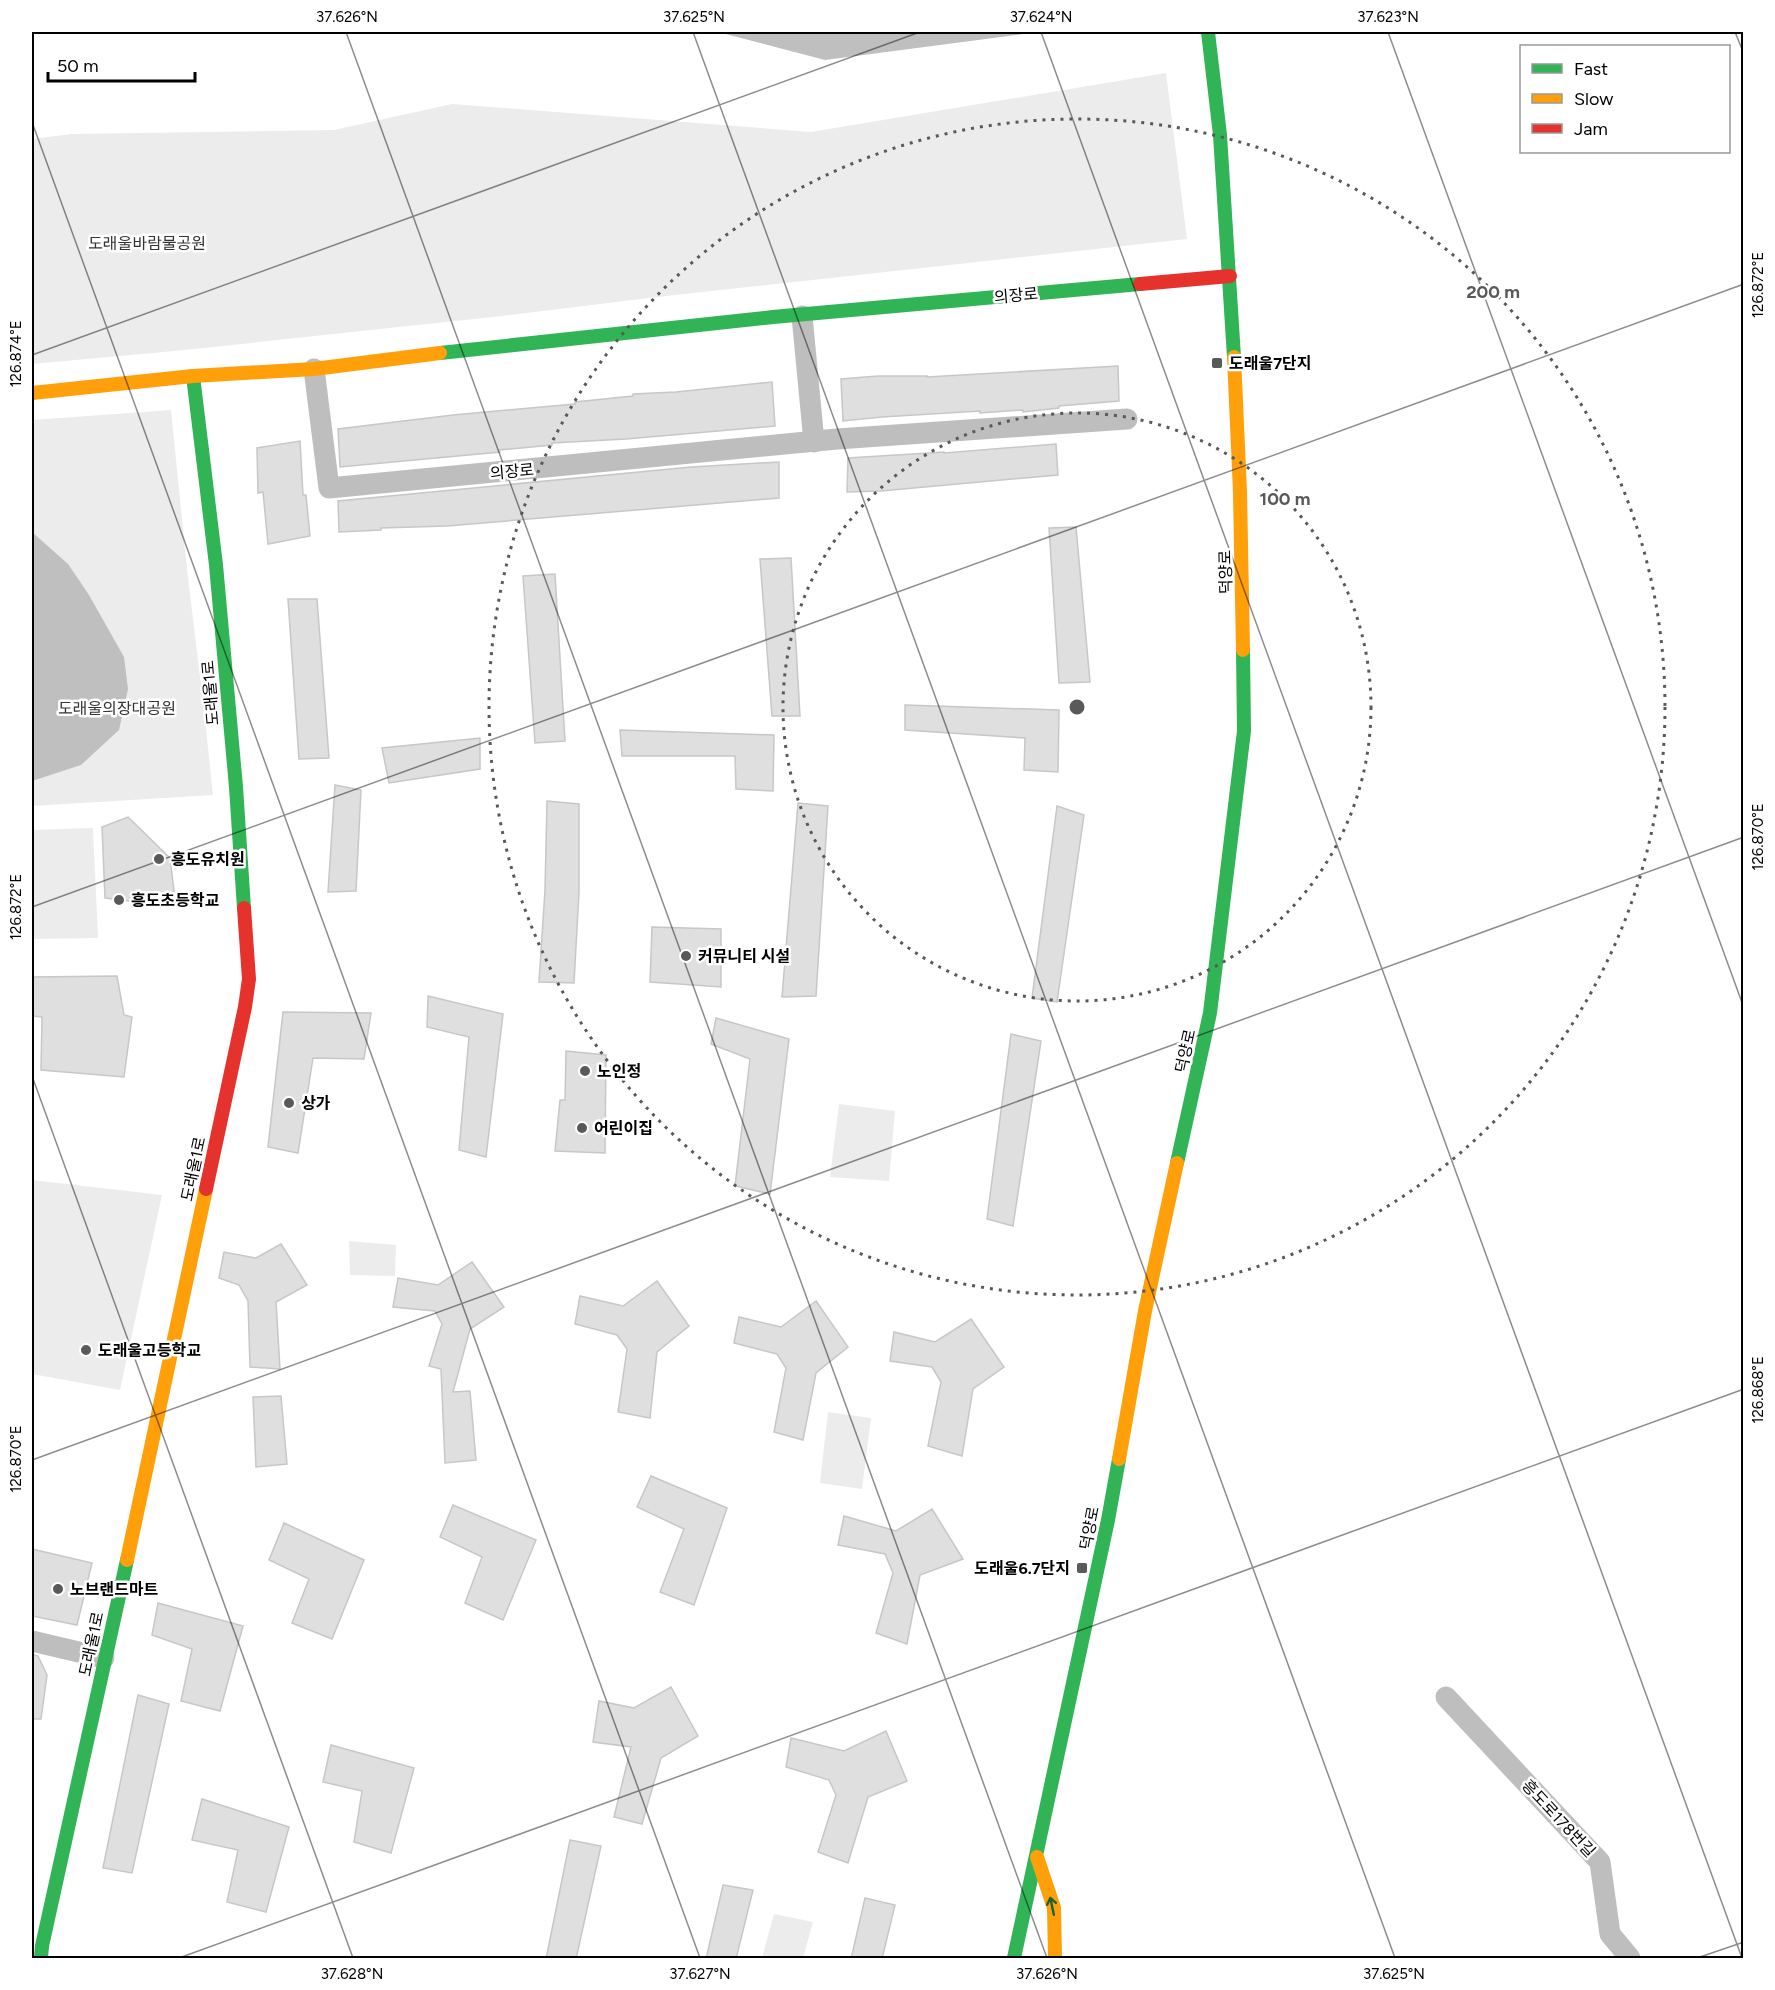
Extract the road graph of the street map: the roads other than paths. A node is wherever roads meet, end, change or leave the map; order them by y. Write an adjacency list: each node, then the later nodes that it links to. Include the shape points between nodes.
1 (1208, 32): 2 (street, 덕양로)
2 (1230, 276): 3 (street, 의장로); 12 (street, 덕양로, via 1240,492 1244,731 1210,1013 1145,1311 1108,1520)
3 (802, 316): 4 (street, 의장로); 8 (street)
4 (314, 369): 5 (street, 의장로); 8 (street, 의장로, via 329,488)
5 (193, 376): 6 (street, 의장로); 10 (street, 도래울1로, via 216,565 249,980)
6 (32, 393)
7 (1127, 418): 8 (street, 의장로)
8 (814, 442)
9 (32, 1641): 10 (street)
10 (104, 1658): 13 (street, 도래울1로)
11 (1446, 1698): 16 (street, 흥도로178번길, via 1600,1862 1610,1934)
12 (1036, 1855): 14 (street, 덕양로); 15 (street, one-way to 12, via 1054,1908)
13 (41, 1959)
14 (1014, 1959)
15 (1055, 1959)
16 (1630, 1959)

